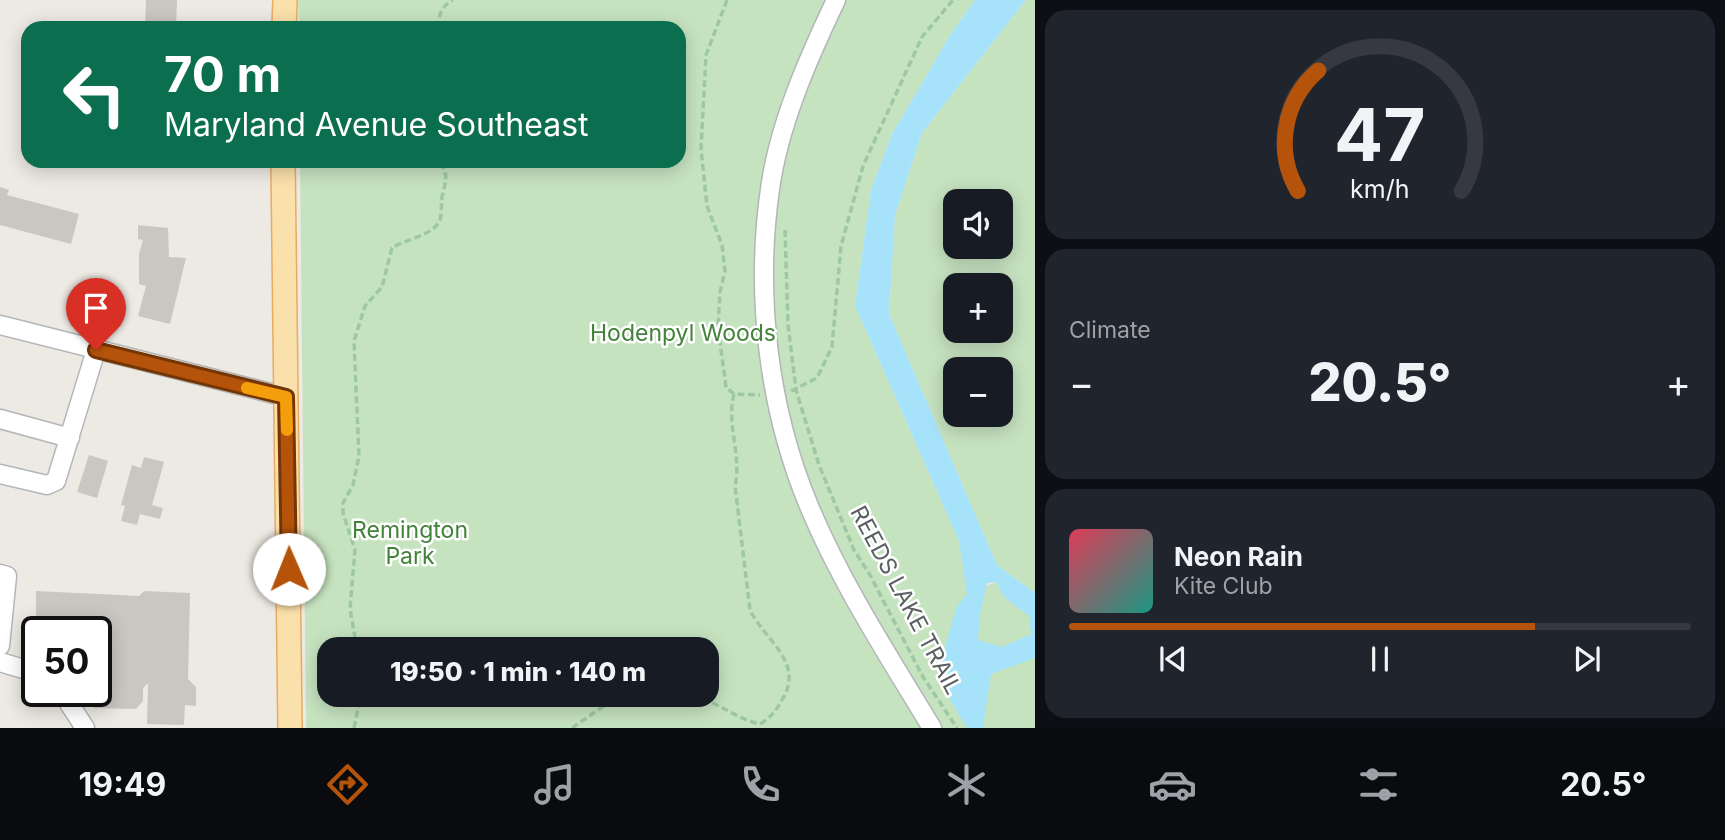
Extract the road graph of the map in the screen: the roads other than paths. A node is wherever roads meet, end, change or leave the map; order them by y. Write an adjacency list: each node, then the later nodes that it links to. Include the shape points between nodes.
1 (285, 0): 3 (main road)
2 (836, 0): 18 (street, via 809,57 770,187 765,288 775,396 809,507)
3 (284, 21)
4 (283, 168): 7 (main road)
5 (0, 325): 6 (street)
6 (96, 350): 7 (street); 9 (street)
7 (286, 397): 17 (main road)
8 (0, 419): 9 (street)
9 (70, 438): 10 (street, via 56,481 47,485)
10 (0, 474)
11 (0, 574): 12 (street, via 7,576)
12 (0, 646)
13 (0, 662): 14 (street)
14 (21, 668)
15 (71, 707): 16 (street)
16 (85, 728)
17 (290, 728)
18 (932, 728)

